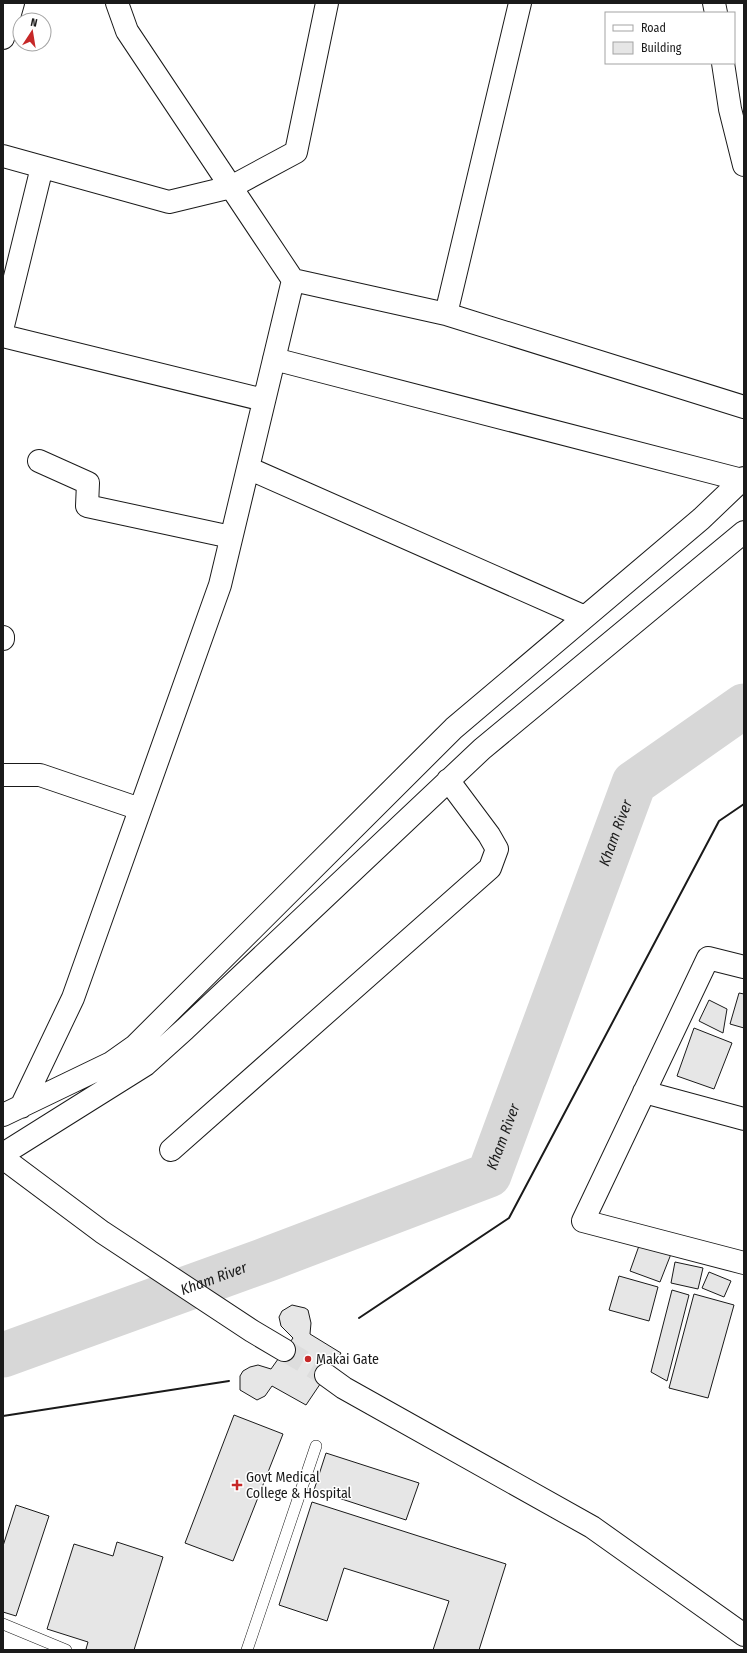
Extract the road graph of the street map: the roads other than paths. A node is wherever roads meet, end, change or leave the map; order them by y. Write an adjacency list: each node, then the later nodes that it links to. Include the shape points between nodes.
1 (13, 3): 5 (street)
2 (117, 3): 10 (street, via 127,31)
3 (327, 3): 10 (street, via 296,152)
4 (520, 3): 12 (street)
5 (3, 38)
6 (723, 64): 8 (street, via 730,109)
7 (3, 156): 9 (street)
8 (744, 165)
9 (42, 167): 10 (street, via 169,202); 13 (street)
10 (231, 187): 11 (street)
11 (293, 280): 12 (street); 15 (street)
12 (446, 314): 17 (street)
13 (3, 326)
14 (3, 336): 16 (street)
15 (274, 359): 16 (street); 20 (street)
16 (264, 400): 19 (street)
17 (744, 407)
18 (39, 461): 22 (street, via 88,483 87,506)
19 (248, 468): 22 (street); 23 (street)
20 (743, 479): 23 (street, via 701,519)
21 (744, 532): 25 (street)
22 (231, 537): 26 (street, via 220,585)
23 (585, 617): 29 (street, via 454,728 135,1046 111,1063)
24 (3, 774): 26 (street, via 40,775)
25 (448, 780): 31 (street, via 497,849 490,868); 32 (street, via 146,1065)
26 (140, 809): 29 (street, via 73,998)
27 (744, 967): 28 (street, via 708,958)
28 (644, 1092): 30 (street); 34 (street, via 582,1222)
29 (12, 1111)
30 (744, 1120)
31 (171, 1150)
32 (3, 1154)
33 (3, 1158): 35 (street, via 102,1232)
34 (744, 1263)
35 (284, 1350)
36 (326, 1375): 39 (street, via 344,1388 592,1527)
37 (316, 1446): 41 (lane)
38 (3, 1624): 40 (lane)
39 (744, 1635)
40 (66, 1650)
41 (247, 1650)

